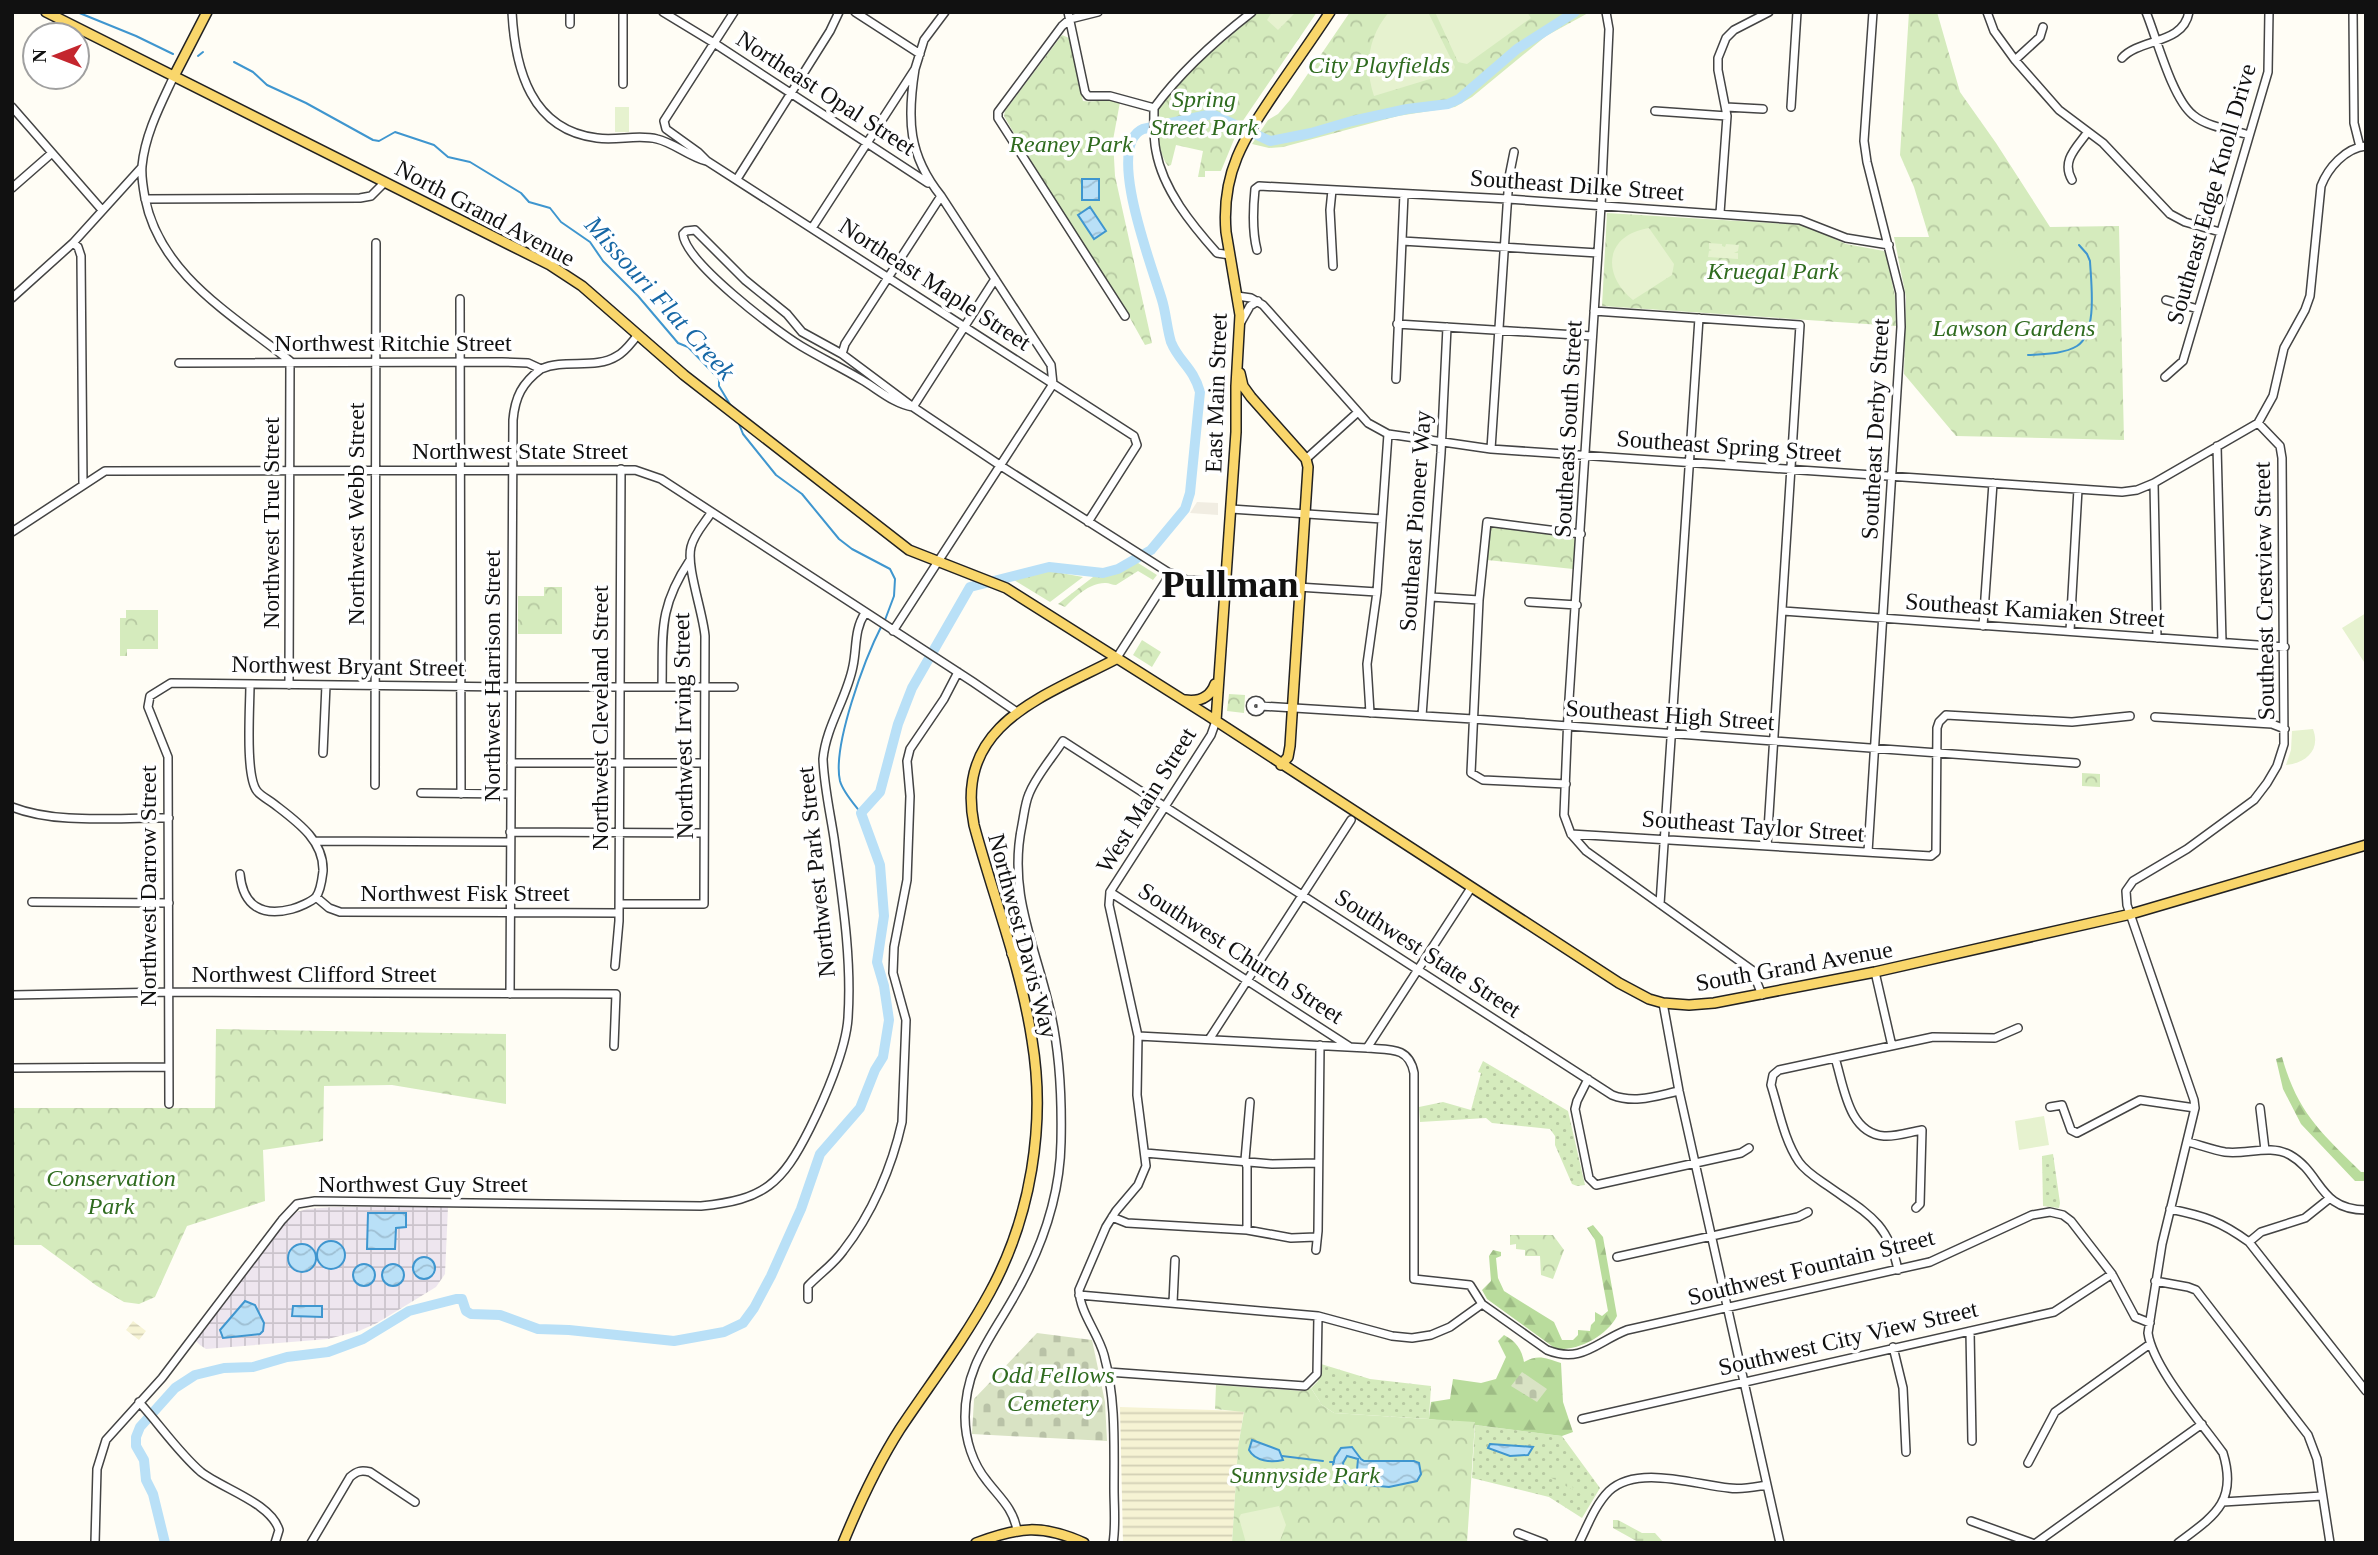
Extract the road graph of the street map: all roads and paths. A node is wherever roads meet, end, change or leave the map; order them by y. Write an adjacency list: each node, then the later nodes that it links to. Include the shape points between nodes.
1 (46, 12): 32 (main road, North Grand Avenue)
2 (207, 12): 32 (main road)
3 (512, 12): 49 (street, Northeast Maple Street, via 519,68 529,91 555,122 572,133 593,138 657,139)
4 (570, 12): 24 (street)
5 (623, 12): 33 (street)
6 (663, 12): 27 (street, Northeast Opal Street)
7 (734, 12): 27 (street)
8 (839, 12): 34 (street)
9 (855, 12): 28 (street)
10 (945, 12): 28 (street, via 924,40)
11 (1098, 12): 23 (street)
12 (1252, 12): 39 (street, via 1197,59)
13 (1330, 12): 73 (main road, East Main Street, via 1240,147 1225,200)
14 (1606, 12): 61 (street, Southeast South Street)
15 (1769, 12): 42 (street, via 1734,30 1721,47 1718,71)
16 (1797, 12): 38 (street)
17 (1873, 12): 69 (street, Southeast Derby Street, via 1864,141)
18 (1986, 12): 30 (street)
19 (2146, 12): 26 (street)
20 (2189, 12): 26 (street, via 2177,33)
21 (2269, 12): 44 (street, Southeast Edge Knoll Drive, via 2268,72)
22 (2353, 12): 46 (street, via 2354,123)
23 (1069, 16): 39 (street, via 1086,92); 84 (street, via 998,112 1000,122)
24 (570, 24)
25 (2043, 27): 30 (street, via 2040,37)
26 (2157, 40): 29 (street); 44 (street, via 2176,91 2193,115)
27 (714, 43): 34 (street, Northeast Opal Street); 49 (street, Northeast Maple Street, via 664,121 666,129)
28 (920, 54): 31 (street)
29 (2122, 58)
30 (2015, 60): 43 (street, via 2047,98)
31 (915, 69): 35 (street); 36 (street)
32 (174, 76): 50 (street, via 150,131); 53 (main road, North Grand Avenue)
33 (623, 83)
34 (791, 94): 45 (street, Northeast Opal Street); 51 (street)
35 (894, 100): 36 (street); 45 (street)
36 (910, 104): 54 (street, via 914,146)
37 (12, 107): 48 (street)
38 (1791, 107)
39 (1154, 108): 73 (street, via 1158,159 1180,204 1217,253)
40 (1763, 109): 42 (street)
41 (1655, 111): 42 (street)
42 (1727, 111): 63 (street)
43 (2087, 133): 52 (street, via 2068,161); 65 (street, via 2103,143 2170,214)
44 (2249, 135): 65 (street, Southeast Edge Knoll Drive)
45 (867, 142): 54 (street, Northeast Opal Street); 64 (street)
46 (2363, 147): 107 (street, via 2332,166 2321,186 2310,296 2284,348 2273,396)
47 (1514, 152): 60 (street)
48 (52, 153): 55 (street); 62 (street)
49 (707, 161): 51 (street, Northeast Maple Street)
50 (142, 168): 59 (street); 62 (street)
51 (737, 179): 64 (street, Northeast Maple Street)
52 (2072, 180)
53 (385, 182): 59 (street, via 371,196 359,198); 91 (main road, North Grand Avenue, via 550,265 582,286)
54 (932, 186): 58 (street)
55 (12, 188)
56 (1332, 190): 57 (street, Southeast Dilke Street); 71 (street, Southeast Dilke Street, via 1255,189); 74 (street)
57 (1404, 194): 60 (street, Southeast Dilke Street); 66 (street)
58 (941, 196): 75 (street); 76 (street)
59 (145, 198): 94 (street, via 159,240 181,271)
60 (1508, 199): 61 (street, Southeast Dilke Street); 70 (street)
61 (1601, 206): 63 (street, Southeast Dilke Street); 72 (street, Southeast South Street)
62 (102, 211): 67 (street)
63 (1720, 213): 69 (street, Southeast Dilke Street, via 1800,220 1846,238)
64 (812, 228): 75 (street, Northeast Maple Street)
65 (2220, 232): 82 (street, Southeast Edge Knoll Drive)
66 (1402, 241): 70 (street); 87 (street)
67 (73, 243): 78 (street); 125 (street, via 80,256)
68 (376, 243): 95 (street, Northwest Webb Street)
69 (1889, 245): 122 (street, Southeast Derby Street, via 1901,327)
70 (1505, 248): 72 (street); 90 (street)
71 (1257, 250)
72 (1598, 253): 83 (street, Southeast South Street)
73 (1230, 255): 77 (main road, East Main Street)
74 (1332, 266)
75 (888, 277): 88 (street, Northeast Maple Street); 93 (street)
76 (995, 279): 88 (street); 102 (street, via 1051,365)
77 (1237, 296): 81 (street); 86 (main road, East Main Street)
78 (12, 298)
79 (460, 299): 96 (street)
80 (2166, 300): 82 (street)
81 (1258, 301): 86 (street); 105 (street, Southeast Spring Street)
82 (2198, 309): 100 (street, Southeast Edge Knoll Drive, via 2183,361)
83 (1594, 311): 85 (street); 92 (street, Southeast South Street)
84 (1125, 316)
85 (1699, 318): 114 (street); 117 (street, via 1800,325)
86 (1240, 323): 98 (main road, East Main Street)
87 (1397, 324): 89 (street); 101 (street)
88 (964, 326): 102 (street, Northeast Maple Street); 104 (street)
89 (1447, 327): 90 (street); 109 (street, Southeast Pioneer Way)
90 (1500, 331): 92 (street); 111 (street)
91 (637, 336): 99 (street, Northwest Ritchie Street, via 621,355 609,361 551,364); 135 (main road, North Grand Avenue, via 897,541)
92 (1592, 336): 112 (street, Southeast South Street)
93 (842, 354): 104 (street); 104 (street, via 802,332 695,230 686,230 687,248 719,283 800,345 902,405)
94 (290, 361): 95 (street, Northwest Ritchie Street); 97 (street, Northwest Ritchie Street); 118 (street, Northwest True Street)
95 (376, 362): 96 (street, Northwest Ritchie Street); 119 (street, Northwest Webb Street)
96 (461, 362): 99 (street, Northwest Ritchie Street, via 528,363); 120 (street)
97 (179, 363)
98 (1238, 364): 103 (main road); 106 (main road, East Main Street)
99 (541, 369): 121 (street, Northwest Harrison Street, via 515,401)
100 (2165, 377)
101 (1396, 379)
102 (1053, 384): 115 (street); 131 (street, Northeast Maple Street, via 1134,436 1137,445)
103 (1251, 397): 106 (main road, via 1243,398); 113 (main road)
104 (913, 407): 115 (street)
105 (1358, 412): 108 (street, Southeast Spring Street); 113 (street)
106 (1236, 416): 127 (main road, East Main Street)
107 (2258, 422): 110 (street, Southeast Spring Street); 152 (street, Southeast Crestview Street, via 2280,446 2282,458)
108 (1388, 434): 109 (street, Southeast Spring Street); 130 (street)
109 (1440, 443): 111 (street, Southeast Spring Street); 140 (street, Southeast Pioneer Way)
110 (2217, 446): 124 (street, Southeast Spring Street); 151 (street)
111 (1491, 449): 112 (street, Southeast Spring Street)
112 (1585, 456): 114 (street, Southeast Spring Street); 133 (street, Southeast South Street)
113 (1306, 459): 129 (main road)
114 (1689, 462): 117 (street, Southeast Spring Street); 179 (street)
115 (1000, 466): 131 (street); 135 (street)
116 (621, 469): 121 (street, Northwest State Street); 128 (street, Northwest State Street, via 648,473); 163 (street, Northwest Cleveland Street)
117 (1792, 469): 122 (street, Southeast Spring Street); 144 (street)
118 (290, 470): 119 (street, Northwest State Street); 125 (street, Northwest State Street, via 105,471); 158 (street, Northwest True Street)
119 (376, 470): 120 (street, Northwest State Street); 160 (street, Northwest Webb Street)
120 (462, 470): 121 (street, Northwest State Street); 161 (street)
121 (513, 470): 162 (street, Northwest Harrison Street)
122 (1892, 476): 123 (street, Southeast Spring Street); 146 (street, Southeast Derby Street)
123 (1993, 483): 126 (street, Southeast Spring Street); 147 (street)
124 (2154, 483): 126 (street, Southeast Spring Street, via 2137,491); 150 (street)
125 (83, 485): 132 (street, Northwest State Street)
126 (2078, 489): 149 (street)
127 (1231, 509): 129 (street); 137 (main road, East Main Street)
128 (711, 513): 134 (street, via 695,536); 145 (street, Northwest State Street)
129 (1306, 514): 130 (street); 138 (main road)
130 (1382, 519): 139 (street)
131 (1088, 522): 136 (street)
132 (12, 532)
133 (1581, 534): 141 (street, via 1487,522); 143 (street, Southeast South Street)
134 (690, 560): 164 (street, via 667,601); 165 (street, Northwest Irving Street, via 703,617)
135 (938, 562): 148 (street); 153 (main road, North Grand Avenue, via 1006,588)
136 (1171, 573): 137 (street, via 1186,580); 153 (street)
137 (1225, 583): 138 (street); 154 (main road, East Main Street)
138 (1300, 587): 139 (street); 169 (main road)
139 (1377, 592): 171 (street, via 1367,664)
140 (1431, 597): 141 (street); 172 (street, Southeast Pioneer Way)
141 (1479, 600): 175 (street)
142 (1529, 602): 143 (street)
143 (1577, 605): 177 (street, Southeast South Street)
144 (1783, 611): 146 (street, Southeast Kamiaken Street); 180 (street)
145 (865, 613): 148 (street, Northwest State Street); 257 (street, Northwest Park Street, via 858,624 853,668 823,759 846,926 848,1018 844,1042 815,1118 786,1171 763,1190)
146 (1883, 619): 147 (street, Southeast Kamiaken Street); 181 (street, Southeast Derby Street)
147 (1983, 626): 149 (street, Southeast Kamiaken Street)
148 (890, 629): 155 (street, Northwest State Street)
149 (2070, 631): 150 (street, Southeast Kamiaken Street)
150 (2157, 638): 151 (street, Southeast Kamiaken Street)
151 (2222, 642): 152 (street, Southeast Kamiaken Street)
152 (2285, 647): 178 (street, Southeast Crestview Street)
153 (1116, 659): 167 (main road, North Grand Avenue); 170 (main road, Northwest Davis Way)
154 (1219, 661): 167 (main road, via 1208,696 1192,701); 176 (main road, East Main Street)
155 (958, 672): 170 (street, Northwest State Street); 274 (street, via 907,761 907,880 893,973 906,1020 899,1137 864,1219 844,1251 808,1286)
156 (171, 683): 157 (street, Northwest Bryant Street); 196 (street, Northwest Darrow Street, via 150,695 148,707 168,757)
157 (250, 685): 158 (street, Northwest Bryant Street); 203 (street, via 251,773 256,791)
158 (289, 685): 159 (street, Northwest Bryant Street)
159 (326, 685): 160 (street, Northwest Bryant Street); 182 (street)
160 (375, 685): 161 (street, Northwest Bryant Street); 190 (street, Northwest Webb Street)
161 (460, 687): 162 (street, Northwest Bryant Street); 192 (street)
162 (511, 687): 163 (street, Northwest Bryant Street); 186 (street, Northwest Harrison Street)
163 (620, 687): 164 (street, Northwest Bryant Street); 184 (street, Northwest Cleveland Street)
164 (662, 687): 165 (street, Northwest Bryant Street)
165 (705, 687): 166 (street, Northwest Bryant Street); 185 (street, Northwest Irving Street)
166 (734, 687)
167 (1173, 695): 176 (main road)
168 (1261, 706): 169 (street, Southeast High Street)
169 (1291, 708): 171 (street, Southeast High Street); 188 (main road, via 1290,746)
170 (1017, 712): 221 (main road, Northwest Davis Way, via 982,749 971,789 974,825)
171 (1370, 713): 172 (street, Southeast High Street)
172 (1422, 716): 175 (street, Southeast High Street)
173 (2130, 716): 183 (street, via 2072,722 1946,715 1937,728)
174 (2155, 717): 178 (street, via 2272,724)
175 (1473, 719): 177 (street, Southeast High Street); 189 (street, via 1471,773 1478,779)
176 (1216, 721): 188 (main road, South Grand Avenue); 195 (street, West Main Street)
177 (1569, 727): 179 (street, Southeast High Street); 189 (street, Southeast South Street)
178 (2285, 729): 219 (street, Southeast Crestview Street, via 2277,766 2254,800 2133,881 2126,891)
179 (1672, 734): 180 (street, Southeast High Street); 202 (street)
180 (1774, 742): 181 (street, Southeast High Street); 206 (street)
181 (1876, 748): 183 (street, Southeast High Street); 207 (street, Southeast Derby Street)
182 (323, 753)
183 (1936, 753): 187 (street, Southeast High Street); 207 (street, Southeast Taylor Street, via 1936,852 1931,856)
184 (618, 762): 185 (street); 186 (street); 199 (street, Northwest Cleveland Street)
185 (704, 762): 200 (street, Northwest Irving Street)
186 (511, 763): 193 (street, Northwest Harrison Street)
187 (2076, 763)
188 (1281, 765): 209 (main road, South Grand Avenue)
189 (1566, 784): 201 (street, Southeast South Street, via 1564,815)
190 (375, 785)
191 (421, 793): 192 (street)
192 (461, 793): 193 (street)
193 (511, 794): 198 (street, Northwest Harrison Street)
194 (12, 807): 196 (street, via 55,817)
195 (1165, 807): 210 (street, West Main Street); 211 (street, Southwest State Street); 220 (street, via 1063,741 1028,794 1018,846 1019,893)
196 (169, 818): 214 (street, Northwest Darrow Street)
197 (1351, 820): 211 (street)
198 (510, 832): 199 (street); 204 (street, Northwest Harrison Street)
199 (619, 832): 200 (street); 215 (street, Northwest Cleveland Street)
200 (704, 833): 215 (street, Northwest Irving Street, via 704,904)
201 (1572, 834): 202 (street, Southeast Taylor Street); 216 (street, Southeast South Street, via 1578,844)
202 (1666, 839): 206 (street, Southeast Taylor Street); 216 (street)
203 (315, 841): 204 (street); 212 (street, via 323,868)
204 (510, 842): 217 (street, Northwest Harrison Street)
205 (2366, 845): 219 (main road, South Grand Avenue)
206 (1767, 846): 207 (street, Southeast Taylor Street)
207 (1868, 852)
208 (240, 874): 212 (street, via 251,903 265,912 299,907)
209 (1471, 888): 223 (street); 230 (main road, South Grand Avenue, via 1619,983)
210 (1110, 892): 225 (street, Southwest Church Street); 232 (street, West Main Street)
211 (1302, 894): 223 (street, Southwest State Street); 225 (street)
212 (316, 897): 217 (street, Northwest Fisk Street, via 340,912)
213 (32, 902): 214 (street)
214 (169, 903): 226 (street, Northwest Darrow Street)
215 (619, 904): 218 (street, Northwest Cleveland Street)
216 (1660, 904): 229 (street, via 1752,970)
217 (510, 912): 218 (street, Northwest Fisk Street); 227 (street, Northwest Harrison Street)
218 (619, 913): 222 (street, Northwest Cleveland Street)
219 (2131, 914): 224 (main road, South Grand Avenue); 247 (street)
220 (1031, 946): 221 (street); 297 (street, via 1057,1050 1059,1172 1047,1228 971,1371 965,1421 975,1462 1010,1508)
221 (1011, 954): 302 (main road, Northwest Davis Way, via 1030,1024 1037,1095 1034,1155 1020,1220 990,1292 898,1432)
222 (615, 966)
223 (1416, 970): 238 (street); 242 (street, Southwest State Street)
224 (1875, 972): 229 (main road, South Grand Avenue); 236 (street)
225 (1247, 980): 233 (street); 237 (street, Southwest Church Street)
226 (169, 992): 227 (street, Northwest Clifford Street); 228 (street, Northwest Clifford Street); 240 (street, Northwest Darrow Street)
227 (510, 994): 235 (street, Northwest Clifford Street, via 616,994)
228 (12, 995)
229 (1762, 995): 230 (main road, South Grand Avenue, via 1714,1003)
230 (1663, 1003): 243 (street)
231 (2018, 1028): 236 (street, via 1995,1038 1933,1037)
232 (1138, 1035): 233 (street); 252 (street, West Main Street, via 1137,1095)
233 (1210, 1038): 234 (street)
234 (1320, 1045): 237 (street); 254 (street)
235 (614, 1046)
236 (1892, 1046): 239 (street)
237 (1351, 1047): 238 (street)
238 (1367, 1048): 276 (street, Southwest Fountain Street, via 1396,1051 1412,1062 1415,1279 1465,1283)
239 (1835, 1058): 258 (street, via 1855,1121 1864,1129 1886,1136 1922,1130 1920,1204); 270 (street, via 1779,1070 1771,1085 1799,1162 1882,1228)
240 (168, 1067): 241 (street); 245 (street, Northwest Darrow Street)
241 (12, 1068)
242 (1588, 1079): 243 (street, Southwest State Street, via 1625,1100); 255 (street, via 1575,1110 1589,1178 1596,1185)
243 (1679, 1091): 255 (street)
244 (1250, 1102): 253 (street)
245 (169, 1104)
246 (2050, 1107): 247 (street, via 2062,1105 2071,1130 2077,1133 2137,1101)
247 (2195, 1108): 249 (street)
248 (2260, 1108): 251 (street)
249 (2188, 1142): 251 (street, via 2225,1152); 259 (street)
250 (1749, 1148): 255 (street)
251 (2265, 1150): 256 (street, via 2290,1155)
252 (1145, 1153): 253 (street); 262 (street, West Main Street, via 1146,1166 1138,1185)
253 (1245, 1160): 254 (street); 263 (street)
254 (1318, 1163): 265 (street)
255 (1696, 1163): 264 (street)
256 (2330, 1198): 260 (street, via 2345,1208); 266 (street, via 2305,1218 2261,1232)
257 (718, 1204): 286 (street, Northwest Guy Street, via 315,1201 297,1205)
258 (1916, 1208)
259 (2170, 1209): 266 (street, via 2224,1224); 272 (street)
260 (2366, 1210)
261 (1808, 1212): 264 (street)
262 (1112, 1217): 263 (street, via 1127,1223); 273 (street, West Main Street, via 1080,1283)
263 (1247, 1230): 265 (street, via 1291,1238)
264 (1711, 1235): 268 (street); 277 (street)
265 (1316, 1237): 267 (street)
266 (2249, 1242): 285 (street)
267 (1316, 1250)
268 (1617, 1257)
269 (1175, 1260): 275 (street)
270 (1898, 1270): 271 (street, Southwest Fountain Street, via 1930,1262 2032,1215 2050,1212 2071,1221); 277 (street, Southwest Fountain Street)
271 (2112, 1274): 279 (street, Southwest Fountain Street, via 2136,1317); 280 (street, Southwest City View Street, via 2054,1312)
272 (2155, 1281): 279 (street); 293 (street, via 2196,1290 2259,1371 2314,1446)
273 (1079, 1295): 275 (street); 283 (street, via 1098,1334)
274 (808, 1298)
275 (1173, 1303): 278 (street)
276 (1482, 1304): 277 (street, Southwest Fountain Street, via 1547,1350 1571,1356 1627,1330); 278 (street, via 1450,1327 1412,1338)
277 (1728, 1308): 284 (street)
278 (1318, 1316): 283 (street, via 1317,1374 1305,1386)
279 (2150, 1323): 281 (street)
280 (1970, 1331): 282 (street, Southwest City View Street); 289 (street)
281 (2150, 1344): 288 (street, via 2160,1366); 291 (street, via 2055,1412)
282 (1893, 1347): 284 (street, Southwest City View Street); 290 (street, via 1903,1388)
283 (1108, 1372): 305 (street, via 1114,1434)
284 (1744, 1380): 287 (street, Southwest City View Street); 292 (street)
285 (2366, 1391)
286 (142, 1405): 299 (street, via 106,1440 94,1500); 300 (street, via 203,1473 271,1514 279,1530)
287 (1583, 1419)
288 (2203, 1424): 295 (street, via 2228,1469); 309 (street)
289 (1972, 1441)
290 (1906, 1452)
291 (2028, 1463)
292 (1767, 1485): 307 (street, via 1731,1489 1654,1478 1621,1483 1602,1499); 308 (street)
293 (2322, 1496): 295 (street); 311 (street)
294 (415, 1502): 301 (street, via 370,1472 356,1472)
295 (2223, 1502): 310 (street, via 2213,1517)
296 (1971, 1521): 309 (street)
297 (1017, 1530): 303 (main road); 304 (main road, via 1051,1531)
298 (1518, 1533): 306 (street)
299 (96, 1543)
300 (275, 1543)
301 (311, 1543)
302 (843, 1543)
303 (976, 1543)
304 (1084, 1543)
305 (1113, 1543)
306 (1544, 1543)
307 (1579, 1543)
308 (1780, 1543)
309 (2034, 1543)
310 (2178, 1543)
311 (2330, 1543)

